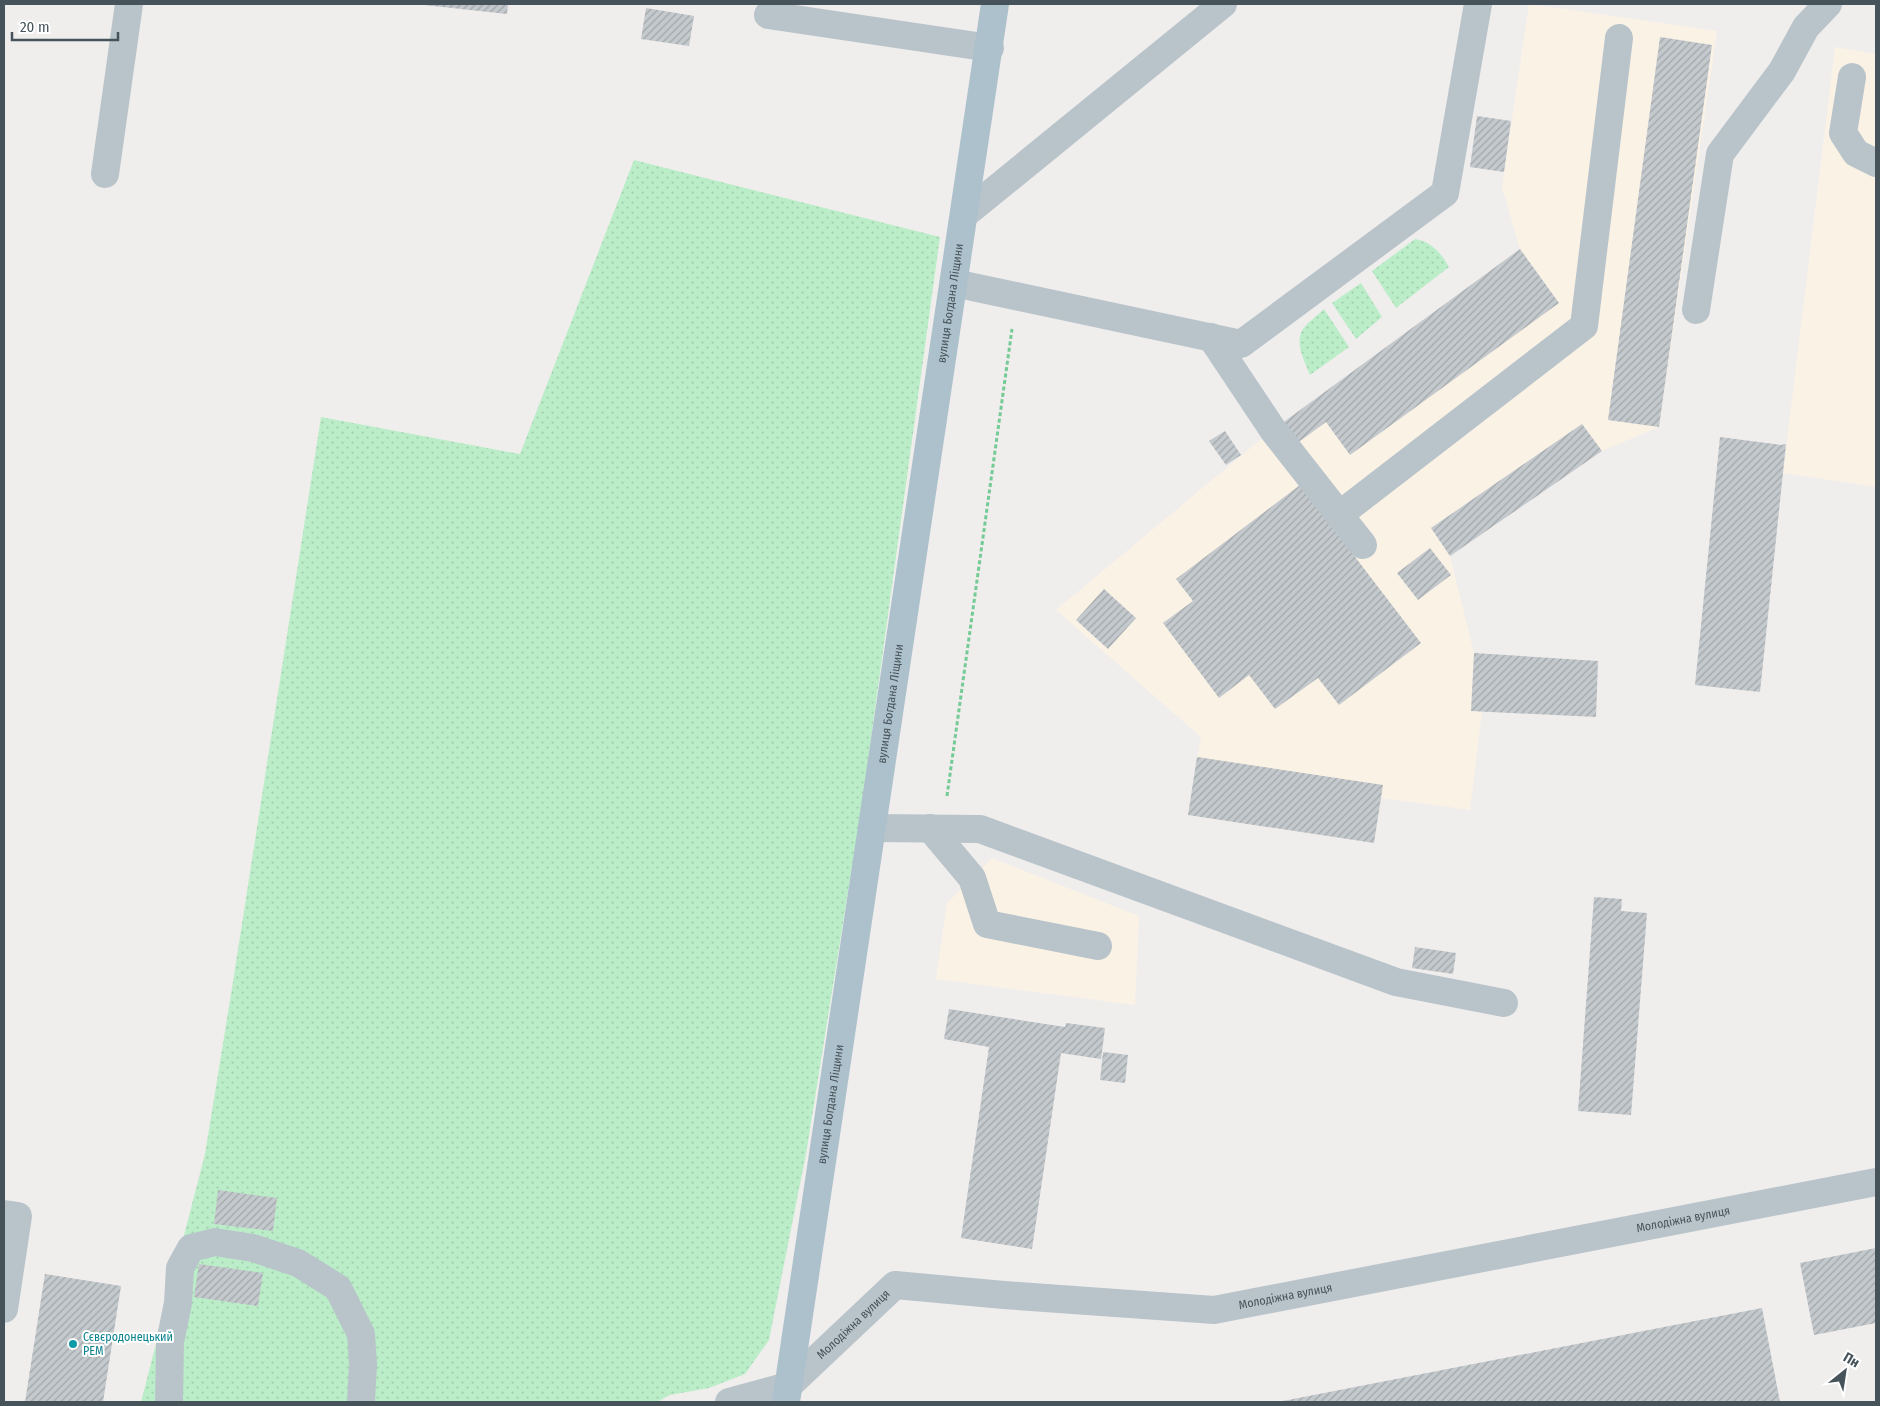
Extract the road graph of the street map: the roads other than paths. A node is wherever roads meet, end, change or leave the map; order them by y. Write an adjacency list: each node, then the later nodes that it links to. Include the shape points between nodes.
1 (129, 4): 11 (street)
2 (996, 4): 8 (main road, вулиця Богдана Ліщини)
3 (1223, 4): 12 (street)
4 (1478, 4): 15 (street, via 1445,193 1241,344)
5 (1828, 4): 14 (street, via 1806,28 1782,71 1720,154)
6 (768, 15): 8 (street)
7 (1619, 38): 16 (street, via 1584,326)
8 (990, 48): 12 (main road, вулиця Богдана Ліщини)
9 (1852, 76): 10 (street, via 1843,133 1856,152)
10 (1876, 163)
11 (105, 174)
12 (964, 215): 13 (main road, вулиця Богдана Ліщини)
13 (954, 283): 15 (street); 18 (main road, вулиця Богдана Ліщини)
14 (1696, 310)
15 (1211, 338): 16 (street, via 1273,430)
16 (1339, 515): 17 (street)
17 (1363, 545)
18 (872, 828): 19 (street); 25 (main road, вулиця Богдана Ліщини)
19 (936, 828): 20 (street, via 972,878 987,924); 21 (street, via 980,829 1396,982)
20 (1098, 946)
21 (1504, 1003)
22 (1876, 1182): 25 (street, Молодіжна вулиця, via 1214,1310 895,1285)
23 (4, 1214): 24 (street, via 18,1216)
24 (4, 1309)
25 (787, 1394): 28 (street, Молодіжна вулиця)
26 (168, 1402): 27 (street, via 170,1342 178,1303 180,1268 191,1248 214,1242 253,1248 298,1264 338,1288 361,1334)
27 (361, 1402)
28 (729, 1402)

